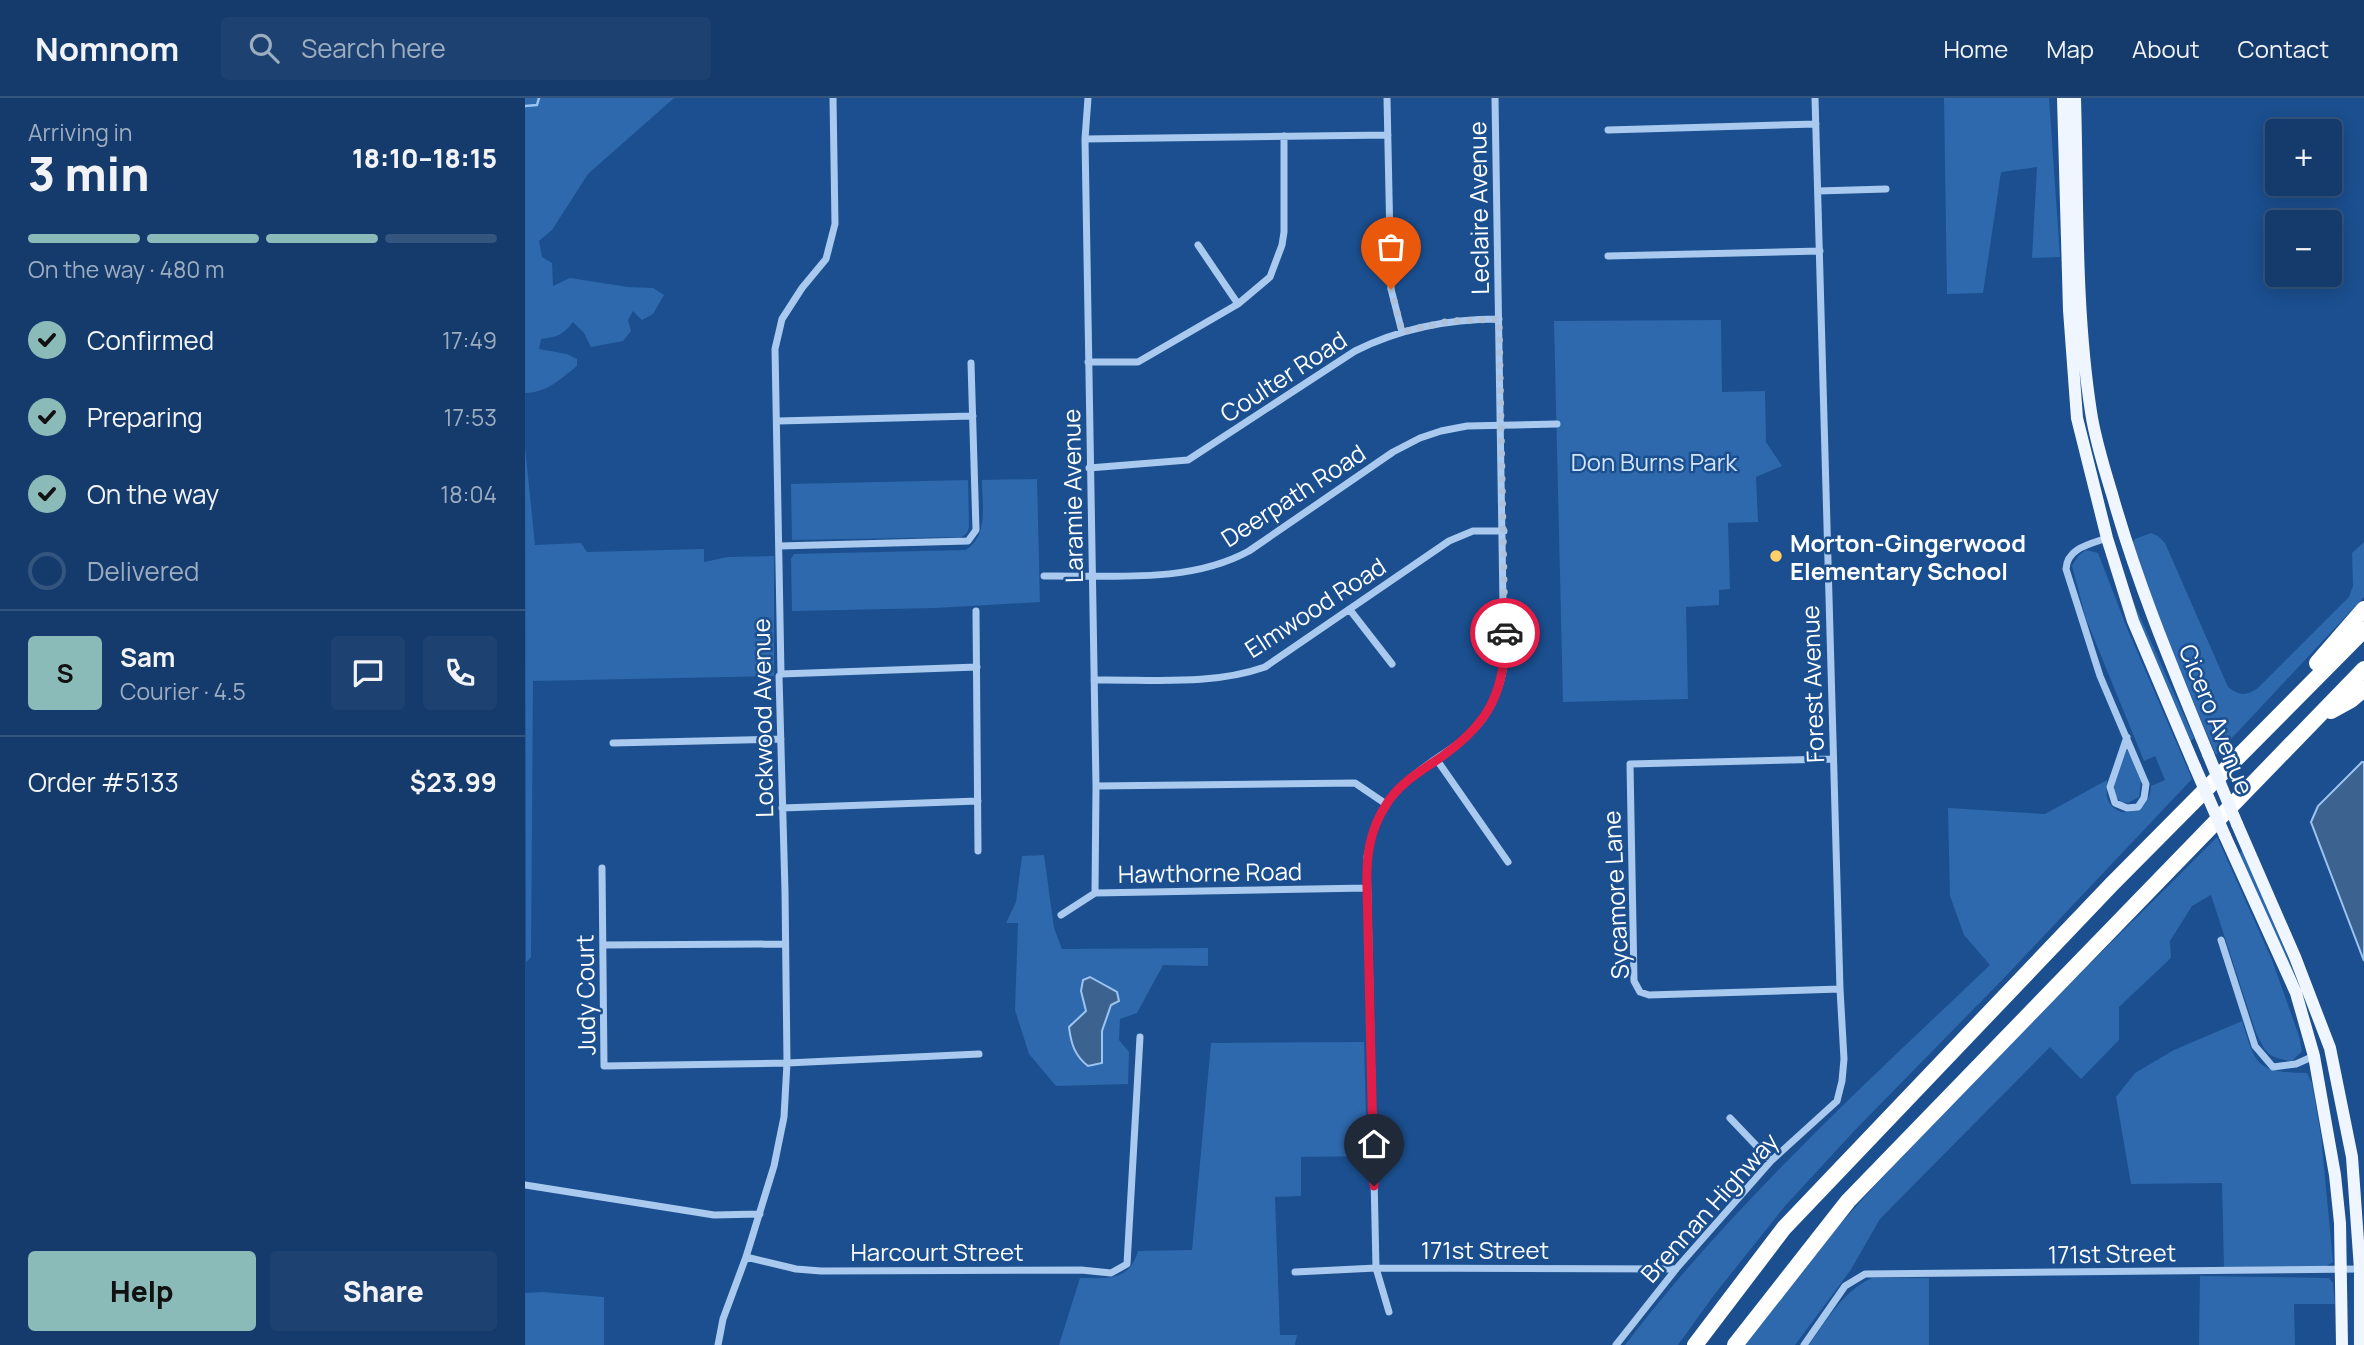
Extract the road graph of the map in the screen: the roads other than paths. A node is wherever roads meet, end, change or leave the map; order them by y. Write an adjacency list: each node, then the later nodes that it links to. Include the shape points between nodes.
1 (833, 98): 24 (street, Lockwood Avenue, via 833,237 826,259 782,319 775,349)
2 (1088, 98): 12 (street, Laramie Avenue)
3 (1387, 98): 10 (street)
4 (1495, 98): 19 (street, Leclaire Avenue)
5 (1815, 98): 8 (street, Forest Avenue)
6 (2063, 98): 30 (main road, Cicero Avenue, via 2077,418)
7 (2075, 98): 29 (main road, Cicero Avenue, via 2083,354 2091,415)
8 (1816, 124): 9 (street); 14 (street, Forest Avenue)
9 (1608, 130)
10 (1388, 135): 11 (street); 20 (street, via 1391,289)
11 (1284, 136): 12 (street); 18 (street, via 1282,245 1270,276)
12 (1085, 139): 21 (street, Laramie Avenue)
13 (1886, 190): 14 (street)
14 (1818, 191): 16 (street, Forest Avenue)
15 (1198, 245): 18 (street)
16 (1820, 251): 17 (street); 48 (street, Forest Avenue)
17 (1608, 256)
18 (1238, 304): 21 (street, via 1138,362)
19 (1499, 319): 20 (street, Coulter Road, via 1449,321); 26 (street, Leclaire Avenue)
20 (1402, 332): 27 (street, Coulter Road, via 1355,351 1188,460)
21 (1088, 362): 27 (street, Laramie Avenue)
22 (971, 363): 23 (street)
23 (973, 416): 24 (street); 31 (street, via 976,530 968,541)
24 (778, 421): 31 (street, Lockwood Avenue)
25 (1557, 424): 26 (street, Deerpath Road)
26 (1501, 425): 28 (street, Leclaire Avenue); 32 (street, Deerpath Road, via 1455,427 1407,444 1234,560 1175,574)
27 (1089, 468): 32 (street, Laramie Avenue)
28 (1504, 531): 35 (street, Elmwood Road, via 1459,536); 49 (street, Leclaire Avenue, via 1506,654 1502,679 1483,720)
29 (2122, 532): 30 (main road); 77 (main road, Cicero Avenue, bridge, via 2161,639 2330,1048 2352,1157)
30 (2107, 538): 45 (street, via 2072,553 2066,569 2100,676); 67 (main road, Cicero Avenue, bridge, via 2133,621 2295,993)
31 (779, 546): 41 (street, Lockwood Avenue)
32 (1093, 575): 33 (street, Deerpath Road); 42 (street, Laramie Avenue)
33 (1044, 576)
34 (2364, 609): 50 (highway)
35 (1350, 610): 38 (street); 42 (street, Elmwood Road, via 1280,659 1244,675)
36 (976, 611): 39 (street)
37 (2364, 630): 50 (highway)
38 (1392, 664)
39 (977, 667): 41 (street); 52 (street)
40 (2364, 669): 44 (highway)
41 (781, 674): 46 (street, Lockwood Avenue)
42 (1094, 680): 51 (street, Laramie Avenue)
43 (2364, 689): 44 (highway)
44 (2317, 719): 84 (highway, via 1849,1201)
45 (2126, 737): 45 (street, via 2146,783 2139,807 2115,803 2110,787)
46 (781, 740): 47 (street); 54 (street, Lockwood Avenue)
47 (613, 743)
48 (1833, 759): 64 (street, Forest Avenue); 64 (street, Sycamore Lane, via 1630,764 1634,981 1640,992 1649,995)
49 (1437, 760): 53 (street, Leclaire Avenue, via 1412,776); 56 (street)
50 (2229, 766): 83 (highway, via 1784,1228)
51 (1096, 786): 53 (street, via 1355,783); 59 (street, Laramie Avenue)
52 (978, 801): 54 (street); 55 (street)
53 (1386, 804): 58 (street, Leclaire Avenue, via 1370,841)
54 (782, 808): 62 (street, Lockwood Avenue)
55 (978, 851)
56 (1508, 862)
57 (601, 868): 63 (street, Judy Court)
58 (1367, 888): 59 (street, Hawthorne Road); 75 (street, Leclaire Avenue)
59 (1095, 894): 60 (street, Hawthorne Road)
60 (1061, 915)
61 (2221, 940): 67 (street, via 2255,1046 2273,1067 2296,1065)
62 (785, 944): 63 (street); 68 (street, Lockwood Avenue)
63 (603, 945): 68 (street, Judy Court, via 604,1066)
64 (1840, 989): 69 (street, Forest Avenue, via 1844,1059)
65 (1140, 1037): 74 (street, Harcourt Street, via 1127,1264 1111,1273 821,1271)
66 (979, 1054): 68 (street)
67 (2314, 1056): 78 (main road, Cicero Avenue, via 2336,1175)
68 (787, 1063): 73 (street, Lockwood Avenue, via 784,1117)
69 (1837, 1101): 71 (street, Brennan Highway)
70 (1730, 1118): 71 (street)
71 (1771, 1161): 76 (street, Brennan Highway)
72 (525, 1185): 73 (street, via 714,1215)
73 (760, 1214): 74 (street, Lockwood Avenue)
74 (746, 1257): 81 (street, Lockwood Avenue)
75 (1375, 1268): 76 (street, 171st Street); 79 (street, 171st Street); 80 (street, Leclaire Avenue)
76 (1676, 1269): 82 (street, Brennan Highway)
77 (2360, 1269): 78 (street, 171st Street); 87 (main road, Cicero Avenue)
78 (2342, 1270): 85 (street, 171st Street, via 1865,1274 1845,1286); 86 (main road, Cicero Avenue)
79 (1295, 1272)
80 (1389, 1312)
81 (718, 1345)
82 (1616, 1345)
83 (1696, 1345)
84 (1735, 1345)
85 (1804, 1345)
86 (2342, 1345)
87 (2360, 1345)

